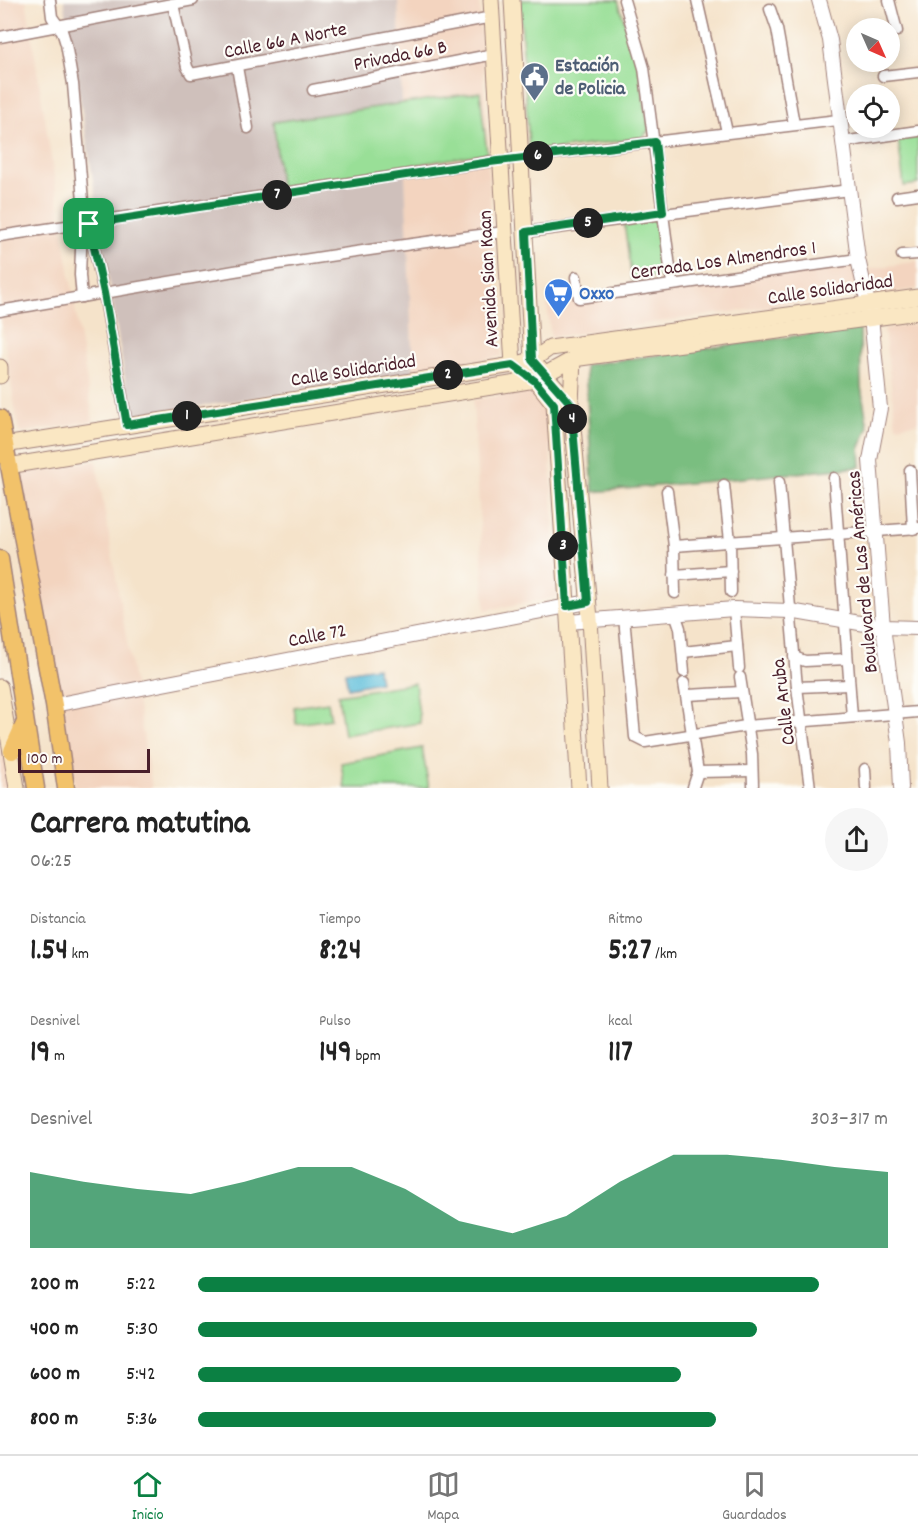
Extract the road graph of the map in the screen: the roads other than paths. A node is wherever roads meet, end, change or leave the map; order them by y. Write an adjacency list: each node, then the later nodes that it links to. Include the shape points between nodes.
1 (50, 0): 13 (street)
2 (193, 0): 9 (street)
3 (491, 0): 11 (main road, Avenida Sian Kaan)
4 (512, 0): 27 (main road, Avenida Sian Kaan)
5 (624, 0): 25 (street, via 644,68)
6 (697, 0): 24 (street)
7 (819, 0): 20 (street, Boulevard de Las Américas, via 830,40)
8 (889, 0): 12 (street)
9 (172, 4): 13 (street); 16 (street, Calle 66 A Norte, via 188,72)
10 (770, 9): 21 (street)
11 (492, 17): 15 (main road, Avenida Sian Kaan); 16 (street, Calle 66 A Norte)
12 (894, 18)
13 (57, 25): 14 (street); 33 (street, via 66,44 73,84)
14 (0, 37)
15 (494, 54): 19 (street, Privada 66 B); 28 (main road, Avenida Sian Kaan)
16 (237, 67): 22 (street)
17 (918, 72): 18 (street)
18 (883, 76)
19 (313, 90)
20 (838, 120): 21 (street); 26 (street, Boulevard de Las Américas)
21 (794, 124): 24 (street)
22 (248, 128)
23 (918, 131): 26 (street)
24 (727, 132): 25 (street)
25 (655, 142): 27 (street); 32 (street)
26 (842, 142): 29 (street, Boulevard de Las Américas)
27 (522, 158): 28 (street); 35 (main road, Avenida Sian Kaan)
28 (501, 160): 33 (street); 34 (main road, Avenida Sian Kaan)
29 (849, 190): 32 (street); 39 (street, Boulevard de Las Américas)
30 (918, 194): 31 (street)
31 (897, 197)
32 (663, 212): 35 (street); 41 (street)
33 (86, 225): 36 (street); 42 (street); 43 (street)
34 (505, 232): 42 (street, via 381,247); 50 (main road, Avenida Sian Kaan)
35 (526, 232): 49 (main road, Avenida Sian Kaan)
36 (0, 237)
37 (918, 254): 38 (street)
38 (902, 255)
39 (858, 259): 41 (street, Cerrada Los Almendros 1); 45 (street, Boulevard de Las Américas)
40 (576, 277): 41 (street, Cerrada Los Almendros 1, via 579,298)
41 (672, 284)
42 (104, 293): 43 (street); 56 (street)
43 (82, 297): 46 (street)
44 (918, 297): 45 (main road, Calle Solidaridad)
45 (870, 310): 47 (main road, Calle Solidaridad); 48 (main road, Calle Solidaridad); 49 (main road, Calle Solidaridad, via 550,348); 68 (street, Boulevard de Las Américas, via 880,408 870,460)
46 (0, 311)
47 (918, 312)
48 (573, 359): 53 (main road, Calle Solidaridad); 54 (main road)
49 (532, 360): 50 (main road, Calle Solidaridad); 53 (main road, Avenida Sian Kaan)
50 (513, 365): 53 (main road, Avenida Sian Kaan); 56 (main road, Calle Solidaridad)
51 (0, 367): 52 (main road)
52 (0, 376)
53 (541, 377): 54 (main road, Avenida Sian Kaan); 59 (main road, Calle Solidaridad); 79 (main road, Avenida Sian Kaan, via 554,404)
54 (571, 404): 78 (main road)
55 (0, 418): 58 (highway)
56 (127, 425): 57 (main road, Calle Solidaridad); 59 (main road)
57 (101, 429): 58 (main road, Calle Solidaridad); 60 (main road)
58 (4, 444): 61 (highway)
59 (129, 447): 60 (main road, Calle Solidaridad)
60 (104, 451): 61 (main road, Calle Solidaridad)
61 (8, 466): 98 (highway)
62 (910, 470): 67 (street)
63 (834, 478): 69 (street)
64 (779, 482): 70 (street, Calle Aruba)
65 (724, 485): 71 (street)
66 (667, 491): 72 (street)
67 (916, 529): 68 (street)
68 (876, 531): 69 (street); 87 (street, Boulevard de Las Américas)
69 (840, 533): 70 (street); 85 (street)
70 (784, 539): 71 (street); 81 (street, Calle Aruba)
71 (730, 541): 72 (street); 74 (street)
72 (674, 546): 75 (street)
73 (0, 559): 103 (highway)
74 (731, 571): 75 (street); 76 (street)
75 (674, 574): 77 (street)
76 (731, 592)
77 (675, 593)
78 (588, 602): 79 (street, Calle 72); 84 (main road)
79 (567, 606): 86 (main road, Avenida Sian Kaan); 98 (street, Calle 72)
80 (734, 609): 81 (street); 82 (street); 89 (street)
81 (790, 611): 85 (street); 91 (street, Calle Aruba)
82 (675, 613): 83 (street); 90 (street)
83 (624, 616): 84 (street); 106 (street, via 635,737 645,742)
84 (590, 619): 86 (street); 117 (main road)
85 (844, 620): 87 (street); 92 (street)
86 (568, 622): 116 (main road, Avenida Sian Kaan)
87 (884, 627): 88 (street); 100 (street, Boulevard de Las Américas)
88 (918, 630)
89 (737, 646): 90 (street); 96 (street)
90 (683, 652): 97 (street)
91 (794, 657): 92 (street, via 805,661); 95 (street, Calle Aruba)
92 (847, 659): 93 (street)
93 (849, 685): 95 (street); 101 (street)
94 (0, 687): 102 (main road)
95 (797, 687): 104 (street, Calle Aruba)
96 (741, 692): 97 (street); 105 (street)
97 (688, 694): 106 (street)
98 (54, 705): 115 (highway)
99 (918, 712): 100 (street)
100 (896, 715): 101 (street); 120 (street, Boulevard de Las Américas)
101 (852, 717): 104 (street)
102 (3, 718): 107 (main road)
103 (25, 721): 107 (highway); 114 (highway)
104 (803, 721): 105 (street); 118 (street, Calle Aruba)
105 (746, 726): 106 (street); 109 (street)
106 (691, 733): 110 (street)
107 (12, 751): 113 (main road)
108 (865, 769): 119 (street)
109 (752, 771): 110 (street); 111 (street)
110 (698, 772): 112 (street)
111 (753, 785)
112 (693, 787)
113 (15, 788)
114 (36, 788)
115 (66, 788)
116 (579, 788)
117 (600, 788)
118 (810, 788)
119 (866, 788)
120 (901, 788)

